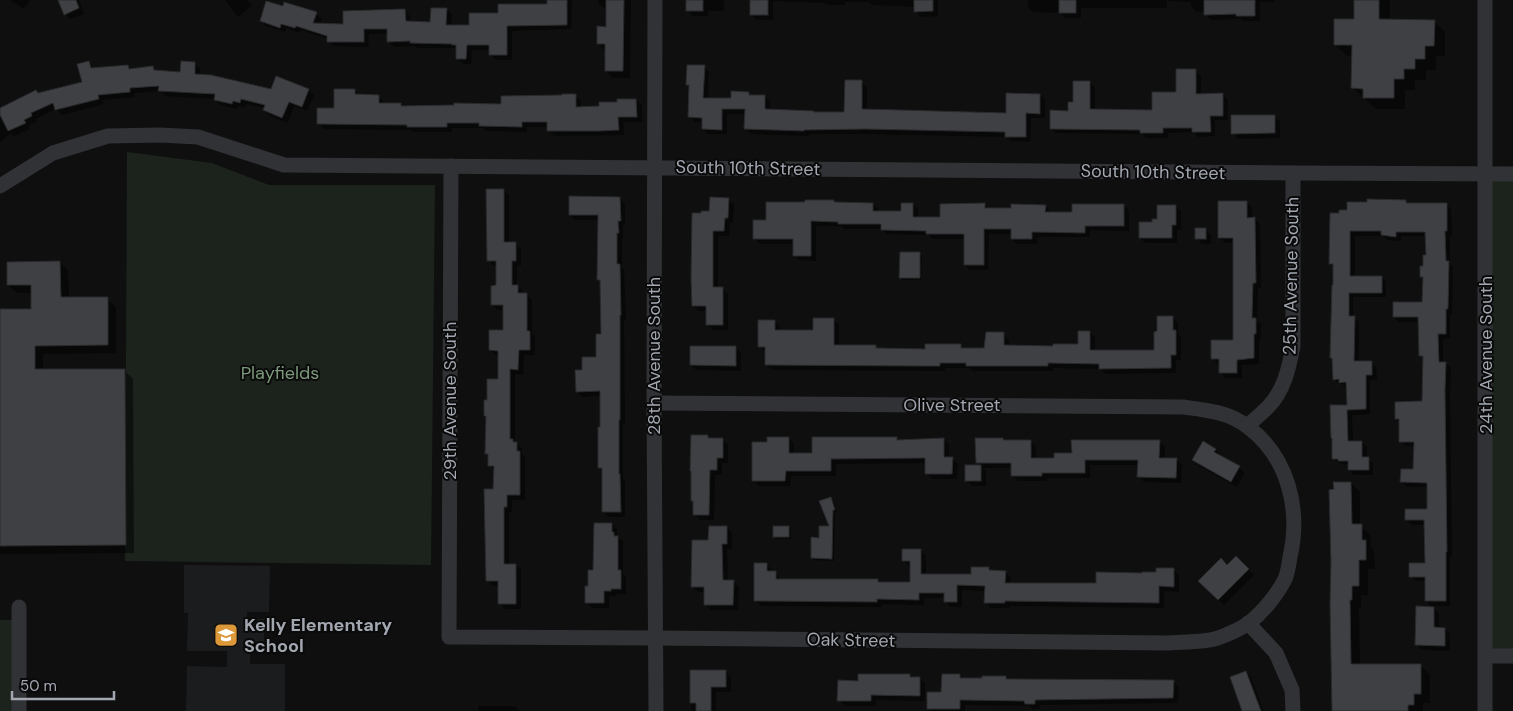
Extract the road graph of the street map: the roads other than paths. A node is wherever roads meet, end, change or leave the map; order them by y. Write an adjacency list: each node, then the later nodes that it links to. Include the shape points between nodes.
1 (655, 0): 4 (street, 28th Avenue South)
2 (1485, 0): 6 (street, 24th Avenue South)
3 (451, 166): 4 (street, South 10th Street); 8 (street, South 10th Street, via 284,165 198,137 160,134 108,136 53,153); 13 (street, 29th Avenue South)
4 (654, 167): 5 (street, South 10th Street); 9 (street, 28th Avenue South)
5 (1292, 173): 6 (street, South 10th Street); 10 (street, 25th Avenue South, via 1293,346 1283,384 1269,406)
6 (1486, 173): 7 (street, South 10th Street); 15 (street, 24th Avenue South)
7 (1513, 174)
8 (0, 186)
9 (654, 403): 10 (street, Olive Street, via 1183,408 1212,410); 14 (street, 28th Avenue South)
10 (1247, 426): 12 (street, via 1267,444 1280,463 1290,487 1293,515 1293,545 1286,577 1272,600)
11 (19, 607): 17 (street)
12 (1248, 623): 14 (street, Oak Street, via 1217,639 1169,643); 19 (street, via 1276,653 1292,690)
13 (450, 637): 14 (street, Oak Street)
14 (656, 638): 18 (street, 28th Avenue South)
15 (1486, 656): 16 (street); 20 (street, 24th Avenue South)
16 (1513, 656)
17 (19, 711)
18 (656, 711)
19 (1293, 711)
20 (1485, 711)

